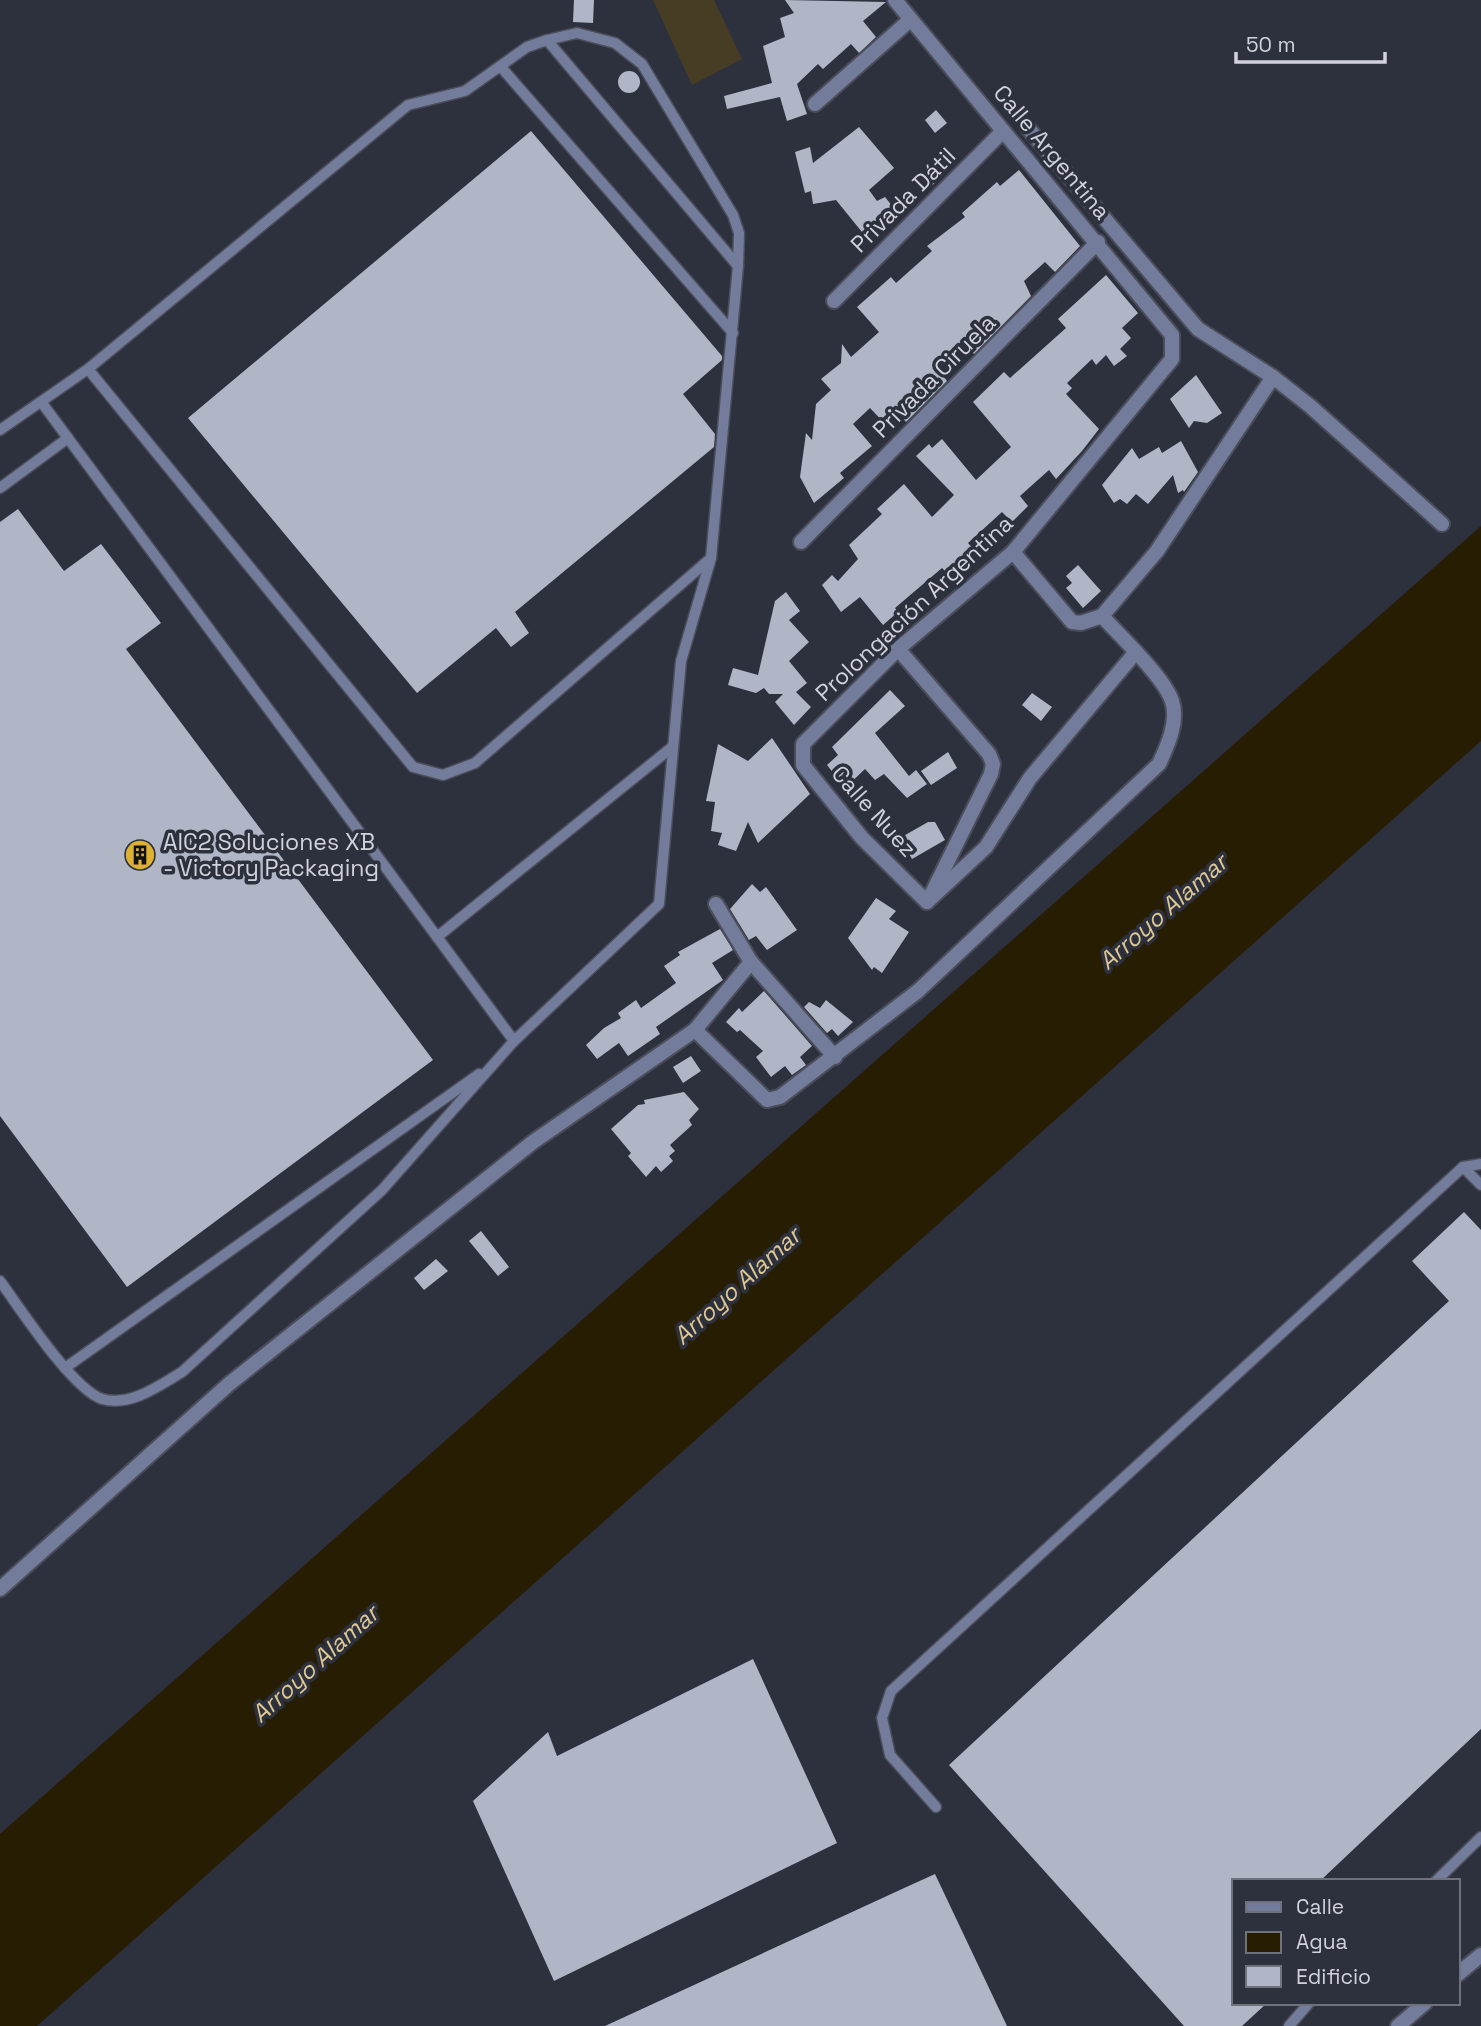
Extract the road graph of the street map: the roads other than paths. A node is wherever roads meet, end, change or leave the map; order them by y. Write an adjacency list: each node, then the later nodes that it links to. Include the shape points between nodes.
1 (895, 0): 2 (street, Calle Argentina)
2 (910, 20): 5 (street); 7 (street, Calle Argentina)
3 (547, 40): 4 (lane, via 527,47); 9 (lane); 9 (lane, via 577,33 590,36 615,43 642,64 733,215 739,233)
4 (501, 67): 12 (lane); 14 (lane, via 465,90 408,105)
5 (815, 104)
6 (1027, 127): 11 (street)
7 (1003, 131): 8 (street, Calle Argentina); 10 (street, Privada Dátil)
8 (1098, 242): 13 (street, Calle Argentina); 21 (street, Privada Ciruela)
9 (738, 265): 12 (lane)
10 (834, 301)
11 (1198, 329): 13 (street); 15 (street)
12 (733, 333): 23 (lane)
13 (1173, 342): 22 (street, Prolongación Argentina, via 1172,359)
14 (88, 369): 16 (lane); 23 (lane, via 413,767 443,775 475,763)
15 (1273, 377): 20 (street); 24 (street, via 1157,551)
16 (42, 402): 17 (lane); 18 (lane)
17 (0, 430)
18 (68, 438): 19 (lane); 31 (lane)
19 (0, 488)
20 (1442, 524)
21 (801, 542)
22 (1013, 552): 24 (street, via 1072,621); 25 (street, Prolongación Argentina)
23 (711, 558): 28 (lane, via 681,661)
24 (1102, 616): 26 (street)
25 (898, 649): 27 (street, Prolongación Argentina); 29 (street, via 993,764)
26 (1135, 653): 29 (street, via 1030,778 986,847); 35 (street, via 1173,702 1171,737 1159,764 918,991)
27 (803, 744): 29 (street, Calle Nuez, via 803,765 862,838)
28 (671, 748): 31 (lane); 34 (lane, via 659,904)
29 (927, 902)
30 (716, 904): 32 (street)
31 (437, 937): 34 (lane)
32 (751, 962): 33 (street); 35 (street)
33 (695, 1030): 35 (street, via 767,1100 780,1097); 42 (street, via 533,1142 240,1375)
34 (514, 1041): 36 (lane)
35 (835, 1057)
36 (495, 1063): 41 (lane); 41 (lane, via 382,1190 182,1372 147,1394 103,1399 87,1391)
37 (1481, 1164): 38 (lane)
38 (1463, 1167): 39 (lane); 43 (lane, via 891,1690 882,1718 890,1755)
39 (1481, 1185)
40 (0, 1280): 41 (lane)
41 (65, 1368)
42 (0, 1589)
43 (936, 1807)
44 (1481, 1837): 45 (lane)
45 (1438, 1879)
46 (1481, 1955): 47 (street)
47 (1460, 1973)
48 (1307, 2005): 50 (lane)
49 (1422, 2005): 51 (street)
50 (1289, 2026)
51 (1398, 2026)

